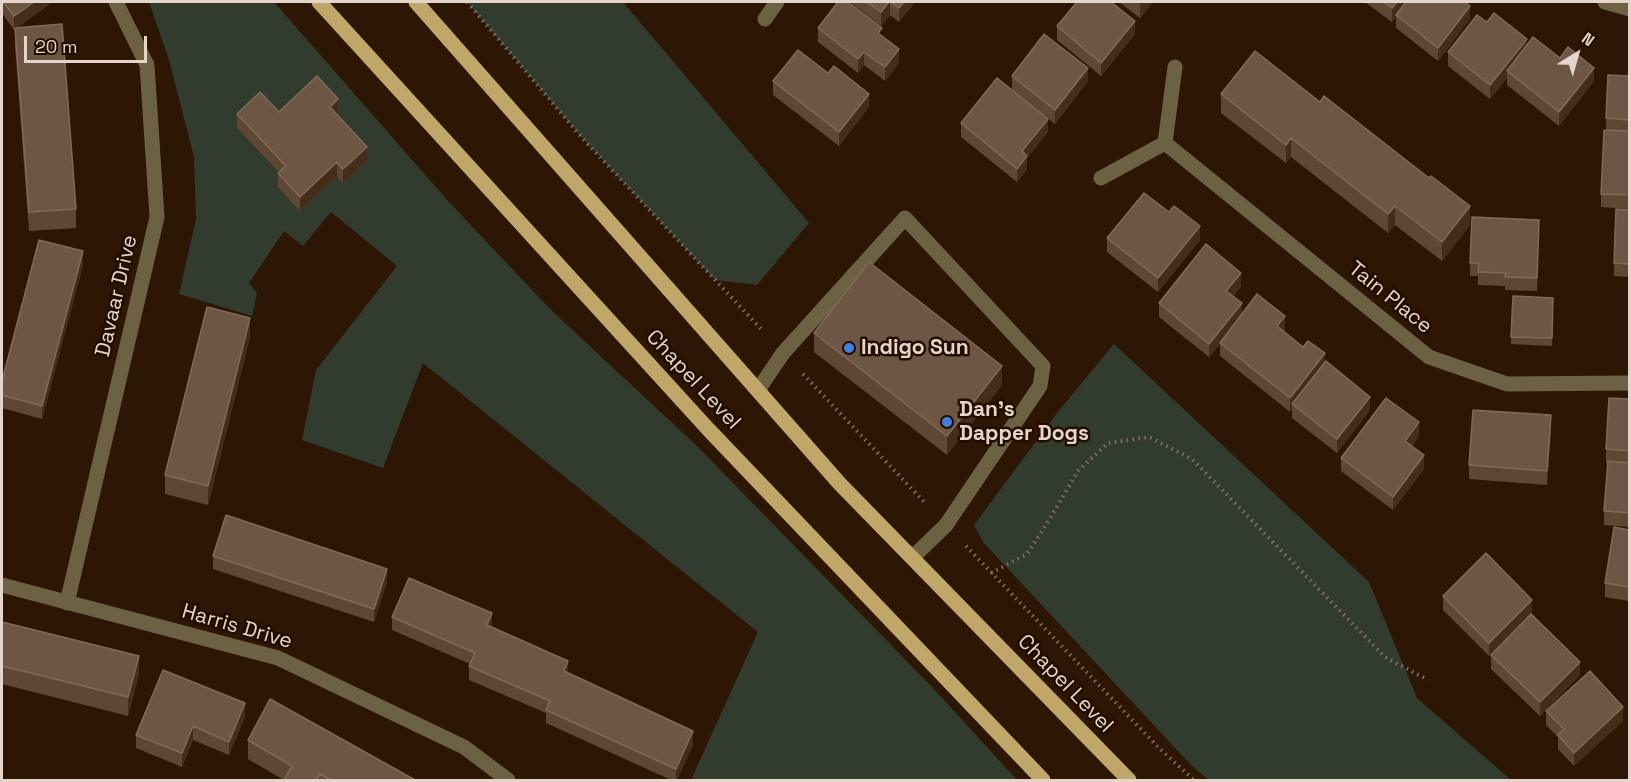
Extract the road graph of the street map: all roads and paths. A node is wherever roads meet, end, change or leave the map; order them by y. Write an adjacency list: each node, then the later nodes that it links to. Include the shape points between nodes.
1 (116, 2): 19 (street, Davaar Drive, via 147,66 157,217)
2 (319, 2): 22 (main road, Chapel Level, via 708,429)
3 (416, 2): 14 (main road, Chapel Level)
4 (467, 2): 12 (path, via 584,138)
5 (777, 2): 8 (street)
6 (1605, 2): 7 (street)
7 (1629, 9)
8 (765, 19)
9 (1175, 67): 10 (street)
10 (1165, 143): 11 (street); 13 (street, Tain Place, via 1429,357 1507,384)
11 (1101, 178)
12 (783, 353): 14 (street); 15 (path); 15 (street, via 905,218 1043,366 1040,386)
13 (1629, 383)
14 (758, 390): 16 (main road, Chapel Level, via 840,484)
15 (946, 525): 16 (street); 17 (path)
16 (913, 557): 23 (main road, Chapel Level)
17 (991, 573): 20 (path, via 1027,554 1078,471 1108,442 1149,437 1192,459 1385,657); 24 (path)
18 (2, 585): 19 (street, Harris Drive)
19 (68, 603): 21 (street, Harris Drive, via 278,658 464,747)
20 (1428, 680)
21 (508, 780)
22 (1043, 780)
23 (1129, 780)
24 (1194, 780)

